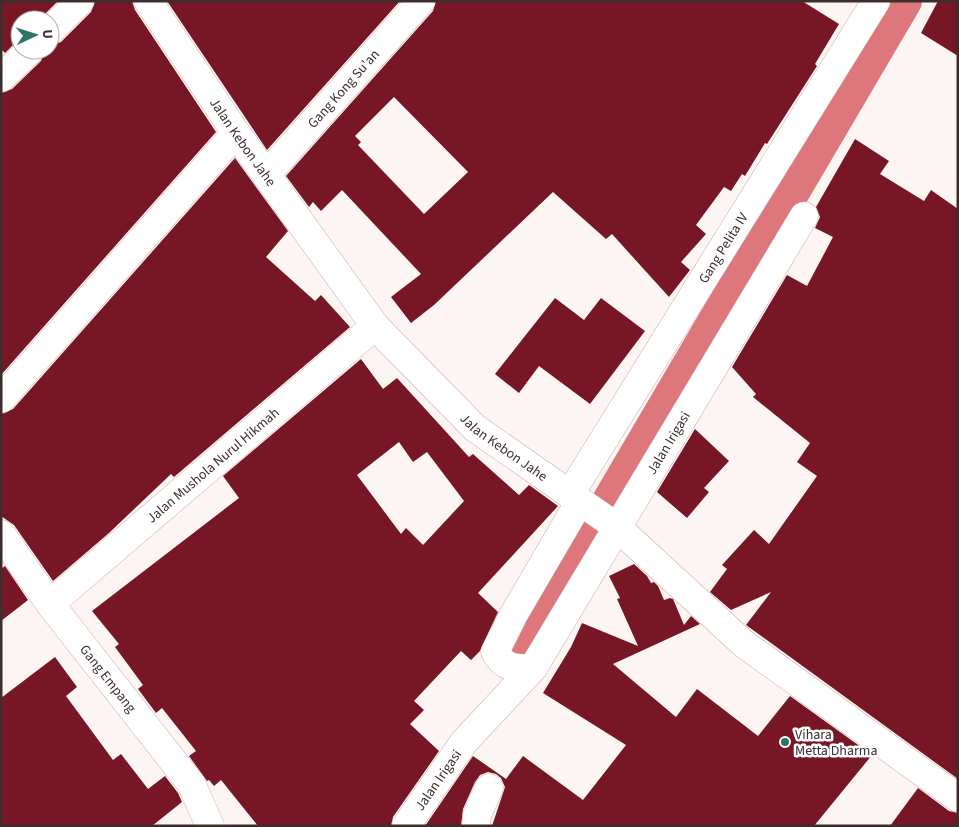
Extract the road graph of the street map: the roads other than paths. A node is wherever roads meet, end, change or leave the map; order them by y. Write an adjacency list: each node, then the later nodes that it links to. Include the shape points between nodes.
1 (80, 1): 5 (street)
2 (148, 1): 8 (street, Jalan Kebon Jahe)
3 (421, 1): 9 (street, Gang Kong Su'an)
4 (876, 1): 13 (street, Gang Pelita IV)
5 (60, 21)
6 (20, 60): 7 (street)
7 (1, 78)
8 (236, 133): 9 (street, Jalan Kebon Jahe); 12 (street)
9 (266, 175): 11 (street, Jalan Kebon Jahe)
10 (804, 216): 14 (street, Jalan Irigasi)
11 (375, 326): 13 (street, Jalan Kebon Jahe, via 475,428); 16 (street, Jalan Mushola Nurul Hikmah)
12 (1, 399)
13 (578, 500): 14 (street, Jalan Kebon Jahe); 17 (street, via 495,652 508,667)
14 (613, 524): 17 (street, Jalan Irigasi); 19 (street, Jalan Kebon Jahe, via 744,644)
15 (1, 534): 16 (street, Gang Empang)
16 (50, 604): 20 (street, Gang Empang, via 192,786)
17 (533, 668): 21 (street, Jalan Irigasi, via 464,742)
18 (489, 788): 22 (street, via 477,815)
19 (958, 798)
20 (210, 826)
21 (406, 826)
22 (476, 826)

